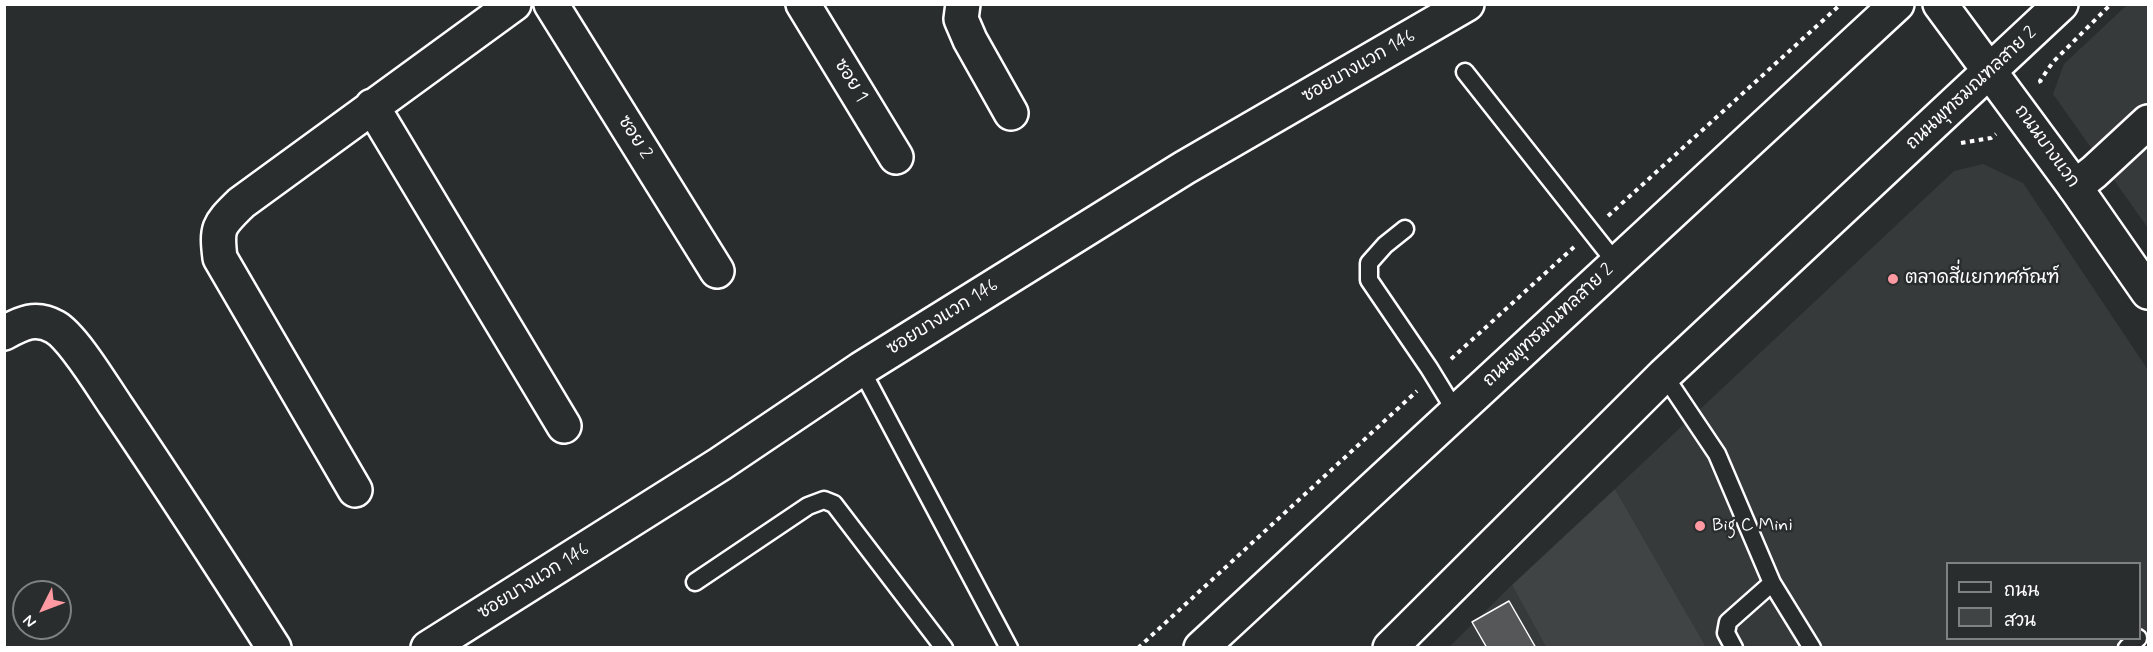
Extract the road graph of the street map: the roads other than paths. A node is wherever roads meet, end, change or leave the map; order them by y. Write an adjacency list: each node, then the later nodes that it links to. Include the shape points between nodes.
1 (514, 4): 11 (street)
2 (551, 4): 18 (street, ซอย 2)
3 (803, 4): 14 (street, ซอย 1)
4 (963, 4): 12 (street, via 961,18 970,40)
5 (1467, 4): 21 (street, ซอยบางแวก 146, via 1184,168)
6 (1897, 4): 17 (street, ถนนพุทธมณฑลสาย 2)
7 (1940, 4): 9 (street, ถนนบางแวก)
8 (2061, 4): 9 (street, ถนนพุทธมณฑลสาย 2)
9 (1991, 71): 15 (street, ถนนบางแวก); 22 (street, ถนนพุทธมณฑลสาย 2)
10 (1465, 72): 17 (lane)
11 (372, 106): 24 (street); 25 (street, via 241,203 223,221 217,235 220,258)
12 (1011, 113)
13 (2148, 122): 15 (street)
14 (896, 157)
15 (2075, 187): 19 (street, ถนนบางแวก)
16 (1405, 229): 23 (lane, via 1369,263 1369,280)
17 (1616, 263): 23 (street, ถนนพุทธมณฑลสาย 2)
18 (717, 271)
19 (2148, 292)
20 (4, 333): 28 (street, via 40,320 58,328 79,351)
21 (861, 369): 29 (street, ซอยบางแวก 146, via 720,464); 31 (lane)
22 (1664, 375): 27 (lane, via 1718,454); 33 (street, ถนนพุทธมณฑลสาย 2)
23 (1456, 412): 32 (street, ถนนพุทธมณฑลสาย 2)
24 (564, 426)
25 (355, 490)
26 (695, 582): 30 (lane, via 808,506 824,500 834,504)
27 (1772, 583): 34 (lane, via 1728,622 1726,633); 35 (lane)
28 (274, 648)
29 (428, 648)
30 (944, 648)
31 (1009, 648)
32 (1201, 648)
33 (1390, 648)
34 (1734, 648)
35 (1812, 648)

